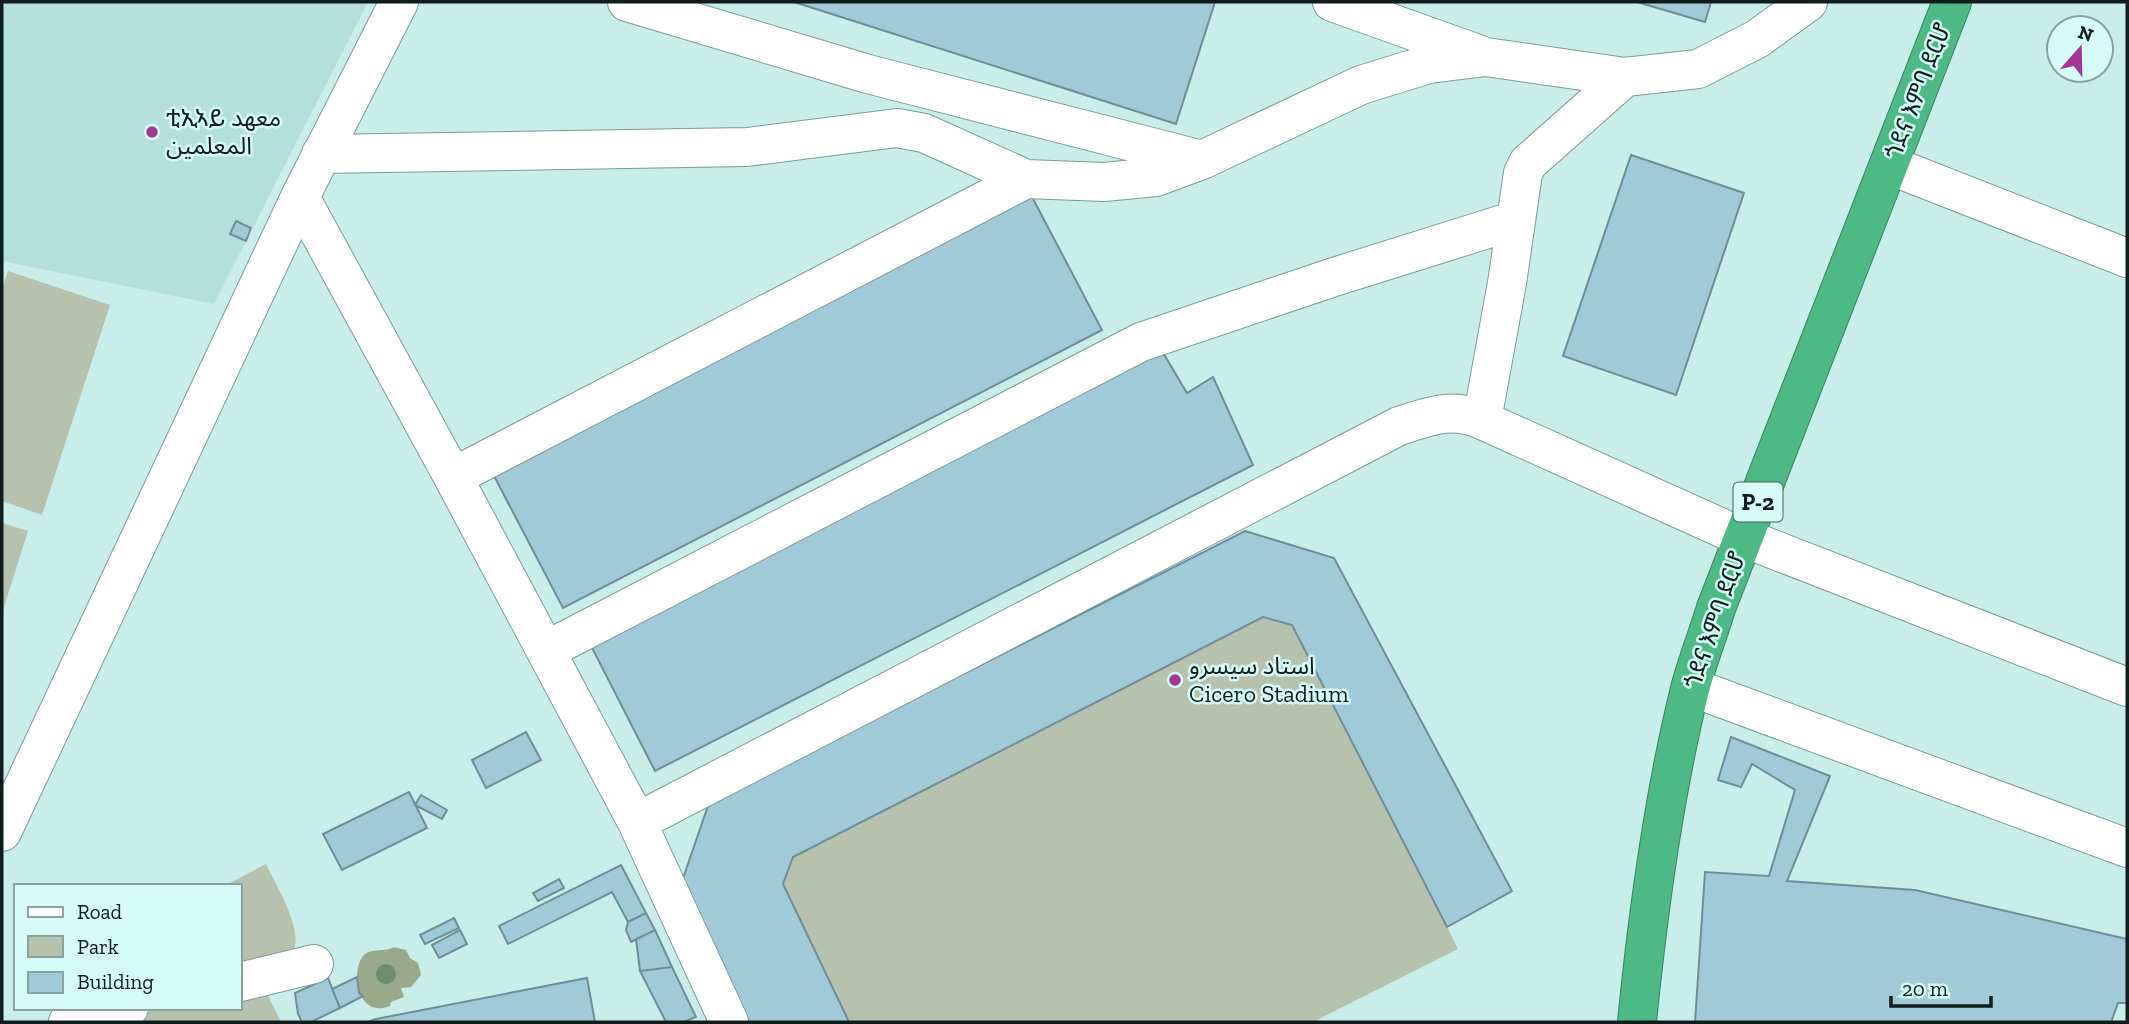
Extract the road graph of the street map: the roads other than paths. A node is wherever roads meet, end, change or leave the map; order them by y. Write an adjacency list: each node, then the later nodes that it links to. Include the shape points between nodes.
1 (400, 2): 8 (street)
2 (627, 2): 9 (street, via 867,75)
3 (1332, 2): 6 (street)
4 (1808, 2): 7 (street, via 1757,39 1698,69)
5 (1952, 2): 10 (highway, ጎደና እምባ ደርሆ / P-2)
6 (1486, 57): 7 (street); 9 (street, via 1429,64 1361,85)
7 (1625, 77): 13 (street, via 1528,163)
8 (321, 153): 11 (street, via 747,146 897,128 924,133); 12 (street)
9 (1202, 160): 11 (street, via 1156,177 1104,182)
10 (1889, 165): 14 (street); 17 (highway, ጎደና እምባ ደርሆ / P-2)
11 (1026, 178): 16 (street)
12 (300, 197): 16 (street); 22 (street)
13 (1516, 220): 15 (street); 18 (street, via 1141,342)
14 (2127, 258)
15 (1482, 420): 17 (street); 21 (street, via 1464,413 1440,414 1399,426)
16 (453, 477): 18 (street)
17 (1744, 538): 19 (highway, ጎደና እምባ ደርሆ / P-2); 20 (street)
18 (547, 650): 21 (street)
19 (1691, 687): 23 (street); 29 (highway, ጎደና እምባ ደርሆ / P-2, via 1669,786)
20 (2127, 687)
21 (637, 821): 28 (street)
22 (2, 832)
23 (2127, 848)
24 (314, 964): 25 (street)
25 (242, 982)
26 (120, 1010): 27 (street)
27 (68, 1022)
28 (729, 1022)
29 (1637, 1022)

